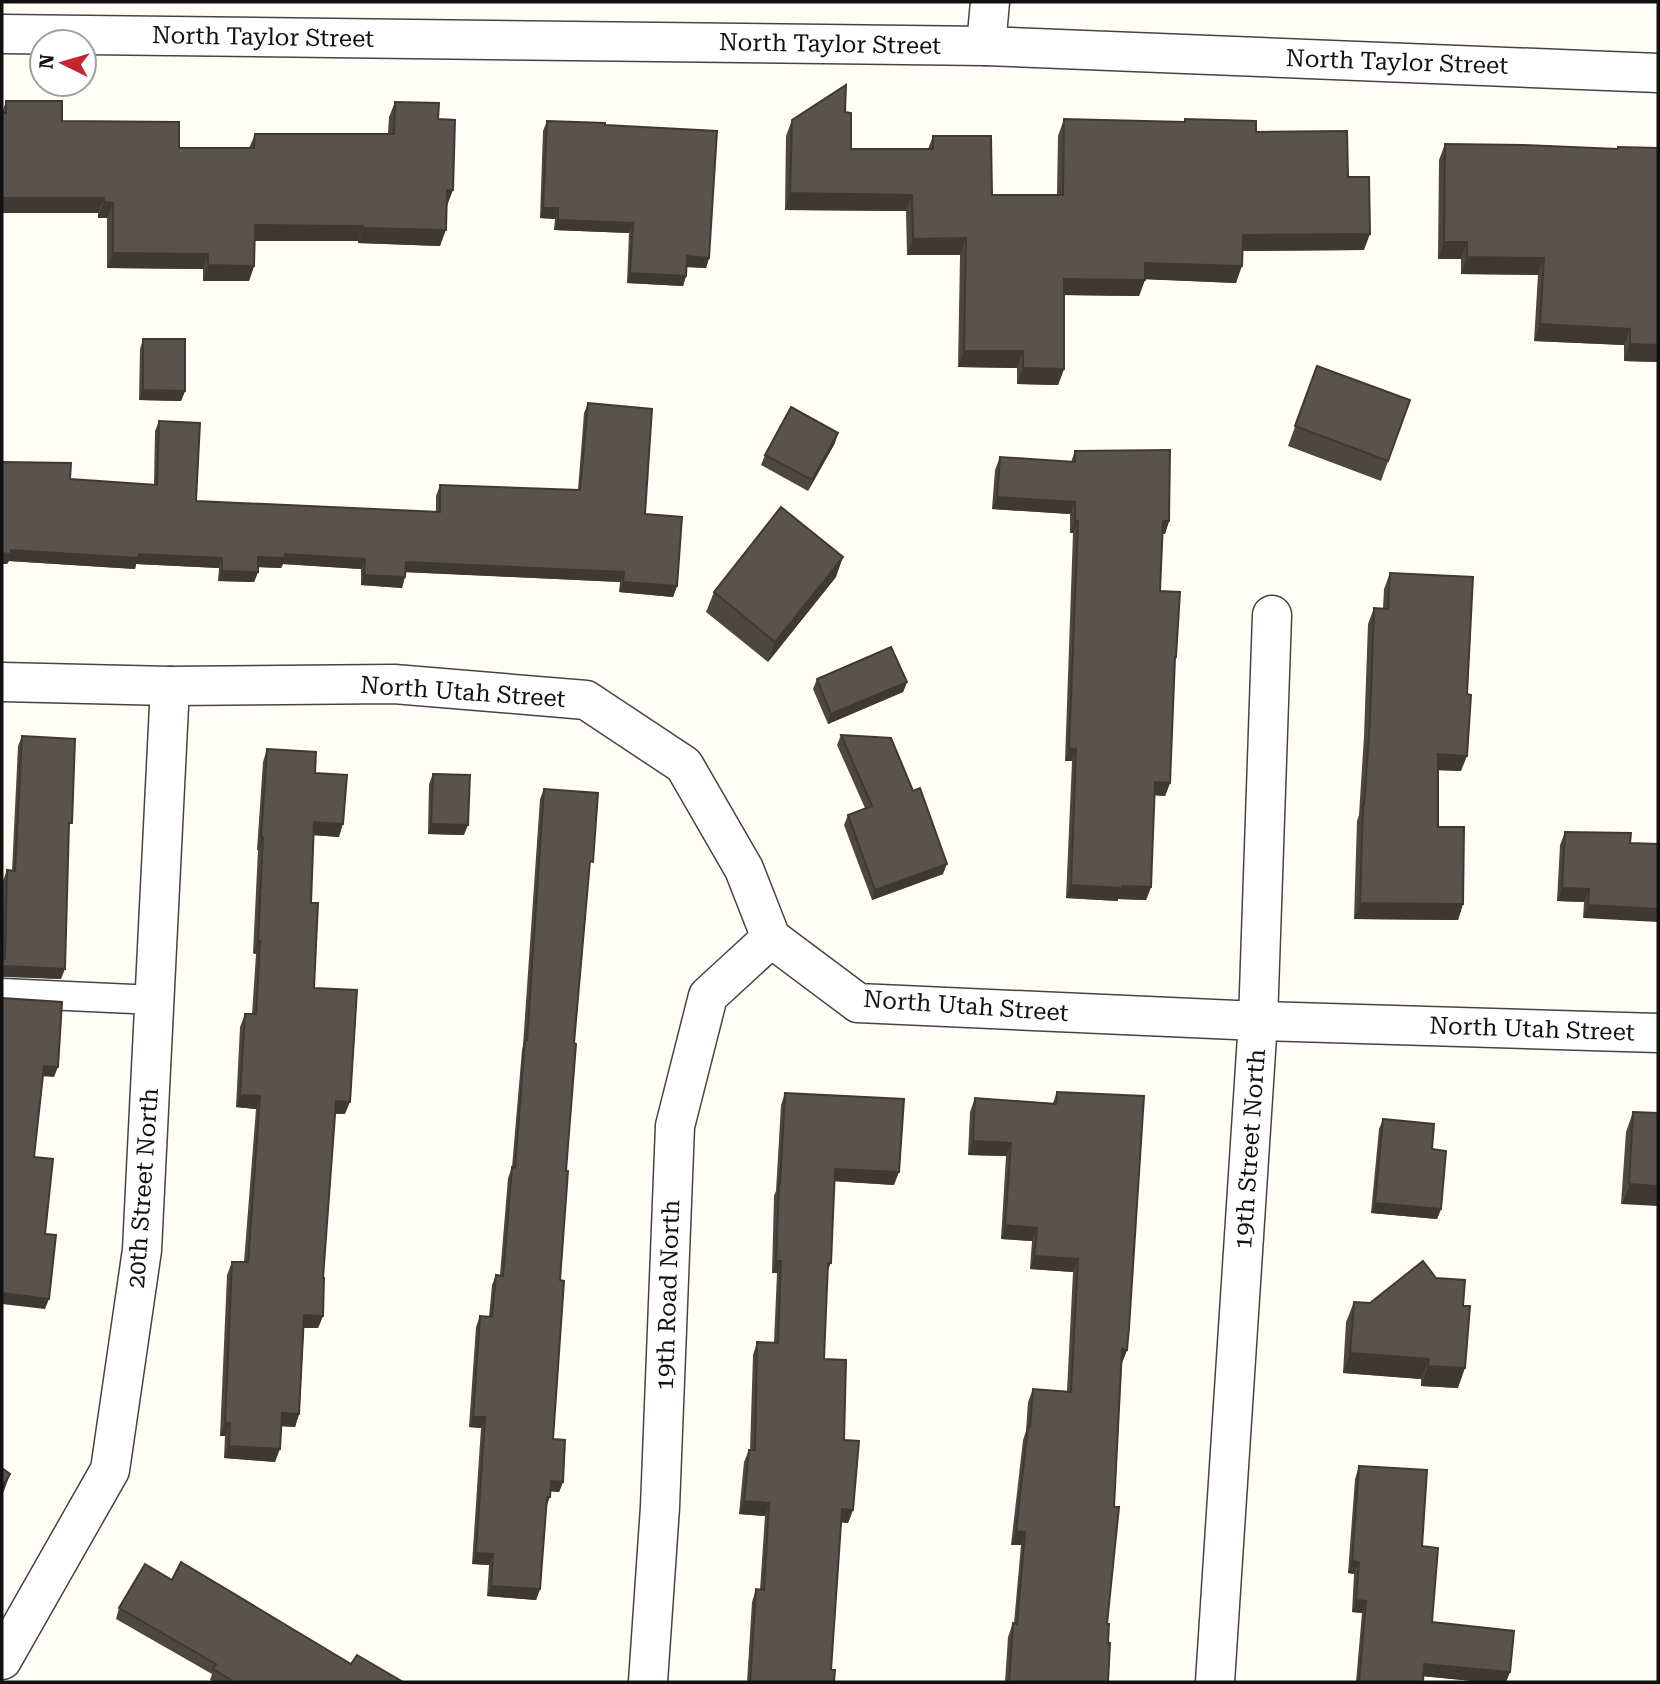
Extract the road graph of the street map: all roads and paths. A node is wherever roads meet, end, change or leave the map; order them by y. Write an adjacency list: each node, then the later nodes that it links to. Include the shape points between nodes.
1 (990, 2): 3 (street)
2 (2, 34): 3 (street, North Taylor Street)
3 (986, 46): 4 (street, North Taylor Street)
4 (1658, 73)
5 (1272, 615): 11 (street, 19th Street North)
6 (2, 682): 7 (street, North Utah Street)
7 (170, 686): 8 (street, North Utah Street, via 394,684 586,701 684,765 744,869); 10 (street, 20th Street North)
8 (771, 939): 11 (street, North Utah Street, via 858,1003); 16 (street, 19th Road North, via 708,996 675,1126)
9 (2, 993): 10 (lane)
10 (155, 1000): 13 (street, 20th Street North, via 142,1250 110,1470)
11 (1258, 1021): 12 (street, North Utah Street); 17 (street, 19th Street North)
12 (1658, 1033)
13 (2, 1660)
14 (2, 1677): 15 (street)
15 (11, 1682)
16 (648, 1682)
17 (1215, 1682)

